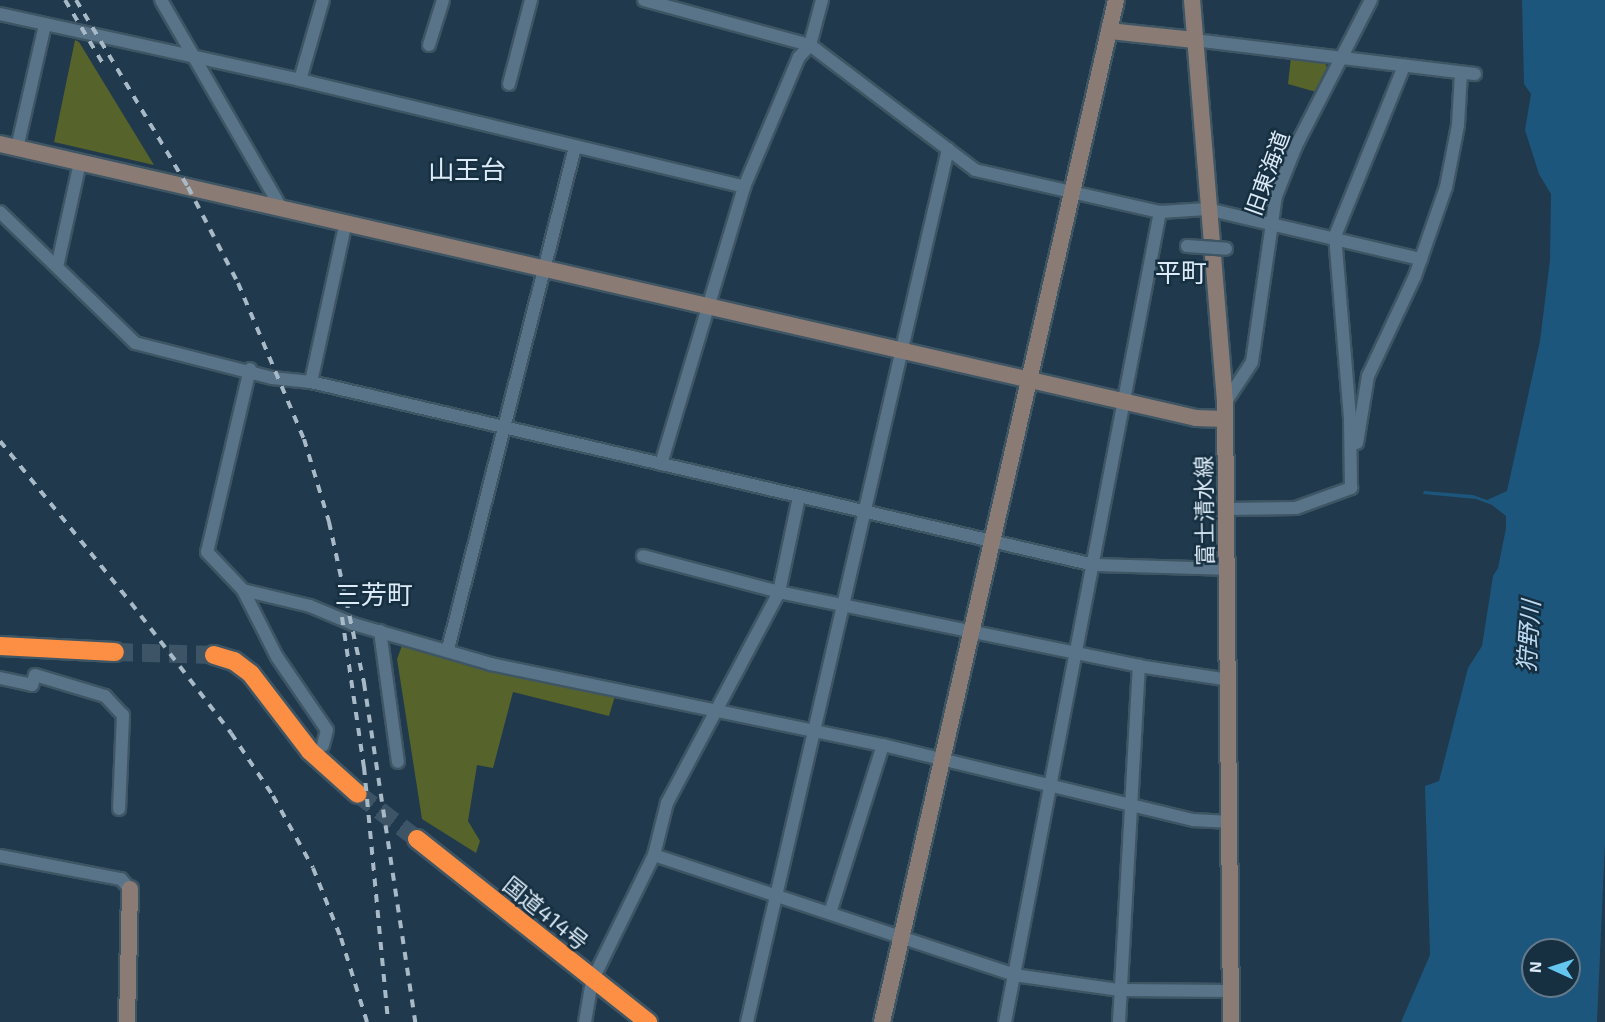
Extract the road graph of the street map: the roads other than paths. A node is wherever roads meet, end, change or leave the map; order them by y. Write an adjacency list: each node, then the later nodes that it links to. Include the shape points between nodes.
1 (161, 0): 16 (street)
2 (323, 0): 21 (street)
3 (443, 0): 14 (street)
4 (531, 0): 22 (street)
5 (644, 0): 15 (street)
6 (822, 0): 15 (street)
7 (1116, 0): 12 (street)
8 (1192, 0): 13 (street, 富士清水線)
9 (1371, 0): 17 (street, 旧東海道)
10 (0, 14): 11 (street)
11 (45, 25): 16 (street); 25 (street)
12 (1109, 31): 13 (street); 29 (street)
13 (1194, 40): 17 (street); 31 (street, 富士清水線)
14 (429, 45)
15 (810, 45): 26 (street); 28 (street, via 800,57)
16 (194, 58): 21 (street); 30 (street)
17 (1342, 59): 18 (street); 35 (street, 旧東海道, via 1296,146)
18 (1404, 66): 19 (street); 36 (street)
19 (1461, 73): 20 (street); 39 (street, via 1453,157)
20 (1475, 74)
21 (300, 80): 24 (street)
22 (509, 84)
23 (0, 144): 25 (street)
24 (575, 147): 28 (street); 41 (street)
25 (17, 148): 27 (street)
26 (948, 149): 29 (street, via 975,170); 43 (street)
27 (80, 162): 30 (street); 40 (street)
28 (744, 187): 42 (street)
29 (1070, 191): 33 (street); 45 (street)
30 (281, 208): 34 (street)
31 (1207, 209): 33 (street); 35 (street); 48 (street, 富士清水線)
32 (0, 212): 40 (street)
33 (1160, 212): 47 (street)
34 (346, 222): 41 (street); 46 (street)
35 (1270, 222): 36 (street); 48 (street, 旧東海道, via 1252,362)
36 (1335, 236): 39 (street); 50 (street)
37 (1187, 246): 38 (street, bridge)
38 (1226, 249)
39 (1422, 259): 50 (street, via 1368,376)
40 (57, 267): 44 (street, via 135,343)
41 (547, 270): 42 (street); 49 (street)
42 (708, 305): 43 (street); 51 (street)
43 (901, 349): 45 (street); 54 (street)
44 (249, 369): 46 (street, via 272,378); 59 (street, via 207,552)
45 (1028, 379): 47 (street); 55 (street)
46 (311, 382): 49 (street)
47 (1124, 401): 48 (street, via 1196,418); 57 (street)
48 (1225, 411): 53 (street, 富士清水線)
49 (506, 430): 51 (street); 65 (street)
50 (1352, 456): 53 (street, via 1351,488 1329,499 1296,508)
51 (661, 464): 52 (street)
52 (799, 497): 54 (street); 60 (street)
53 (1227, 509): 58 (street, 富士清水線)
54 (866, 514): 55 (street); 61 (street)
55 (990, 541): 57 (street); 62 (street)
56 (643, 556): 60 (street)
57 (1094, 565): 58 (street); 67 (street)
58 (1227, 569): 71 (street, 富士清水線)
59 (243, 590): 63 (street, via 310,606); 74 (street, via 277,657 327,730)
60 (779, 592): 61 (street); 72 (street)
61 (844, 604): 62 (street); 73 (street)
62 (969, 630): 67 (street); 76 (street)
63 (380, 631): 65 (street); 77 (street)
64 (0, 646): 66 (highway)
65 (448, 649): 72 (street, via 491,664)
66 (115, 652)
67 (1077, 654): 69 (street); 78 (street)
68 (214, 655): 79 (highway, via 234,661 251,674 310,751)
69 (1139, 666): 71 (street); 80 (street)
70 (0, 678): 81 (street, via 32,685 34,675 105,696 123,715)
71 (1229, 680): 82 (street, 富士清水線)
72 (717, 708): 73 (street); 84 (street, via 668,803)
73 (816, 732): 75 (street); 87 (street)
74 (323, 745)
75 (883, 745): 76 (street); 88 (street)
76 (939, 760): 78 (street); 89 (street)
77 (398, 762)
78 (1051, 787): 80 (street); 90 (street)
79 (358, 794)
80 (1131, 804): 82 (street, via 1194,820); 92 (street)
81 (119, 809)
82 (1230, 822): 93 (street, 富士清水線)
83 (417, 838): 91 (highway, 国道414号)
84 (654, 855): 87 (street); 91 (street)
85 (0, 856): 86 (street, via 121,879)
86 (130, 889): 95 (street)
87 (776, 894): 88 (street); 97 (street)
88 (830, 913): 89 (street)
89 (900, 939): 90 (street); 98 (street)
90 (1014, 975): 92 (street); 99 (street)
91 (592, 981): 94 (highway, 国道414号); 96 (street)
92 (1120, 990): 93 (street); 100 (street)
93 (1230, 991): 101 (street, 富士清水線)
94 (645, 1021)
95 (127, 1022)
96 (585, 1022)
97 (747, 1022)
98 (882, 1022)
99 (1005, 1022)
100 (1119, 1022)
101 (1231, 1022)

